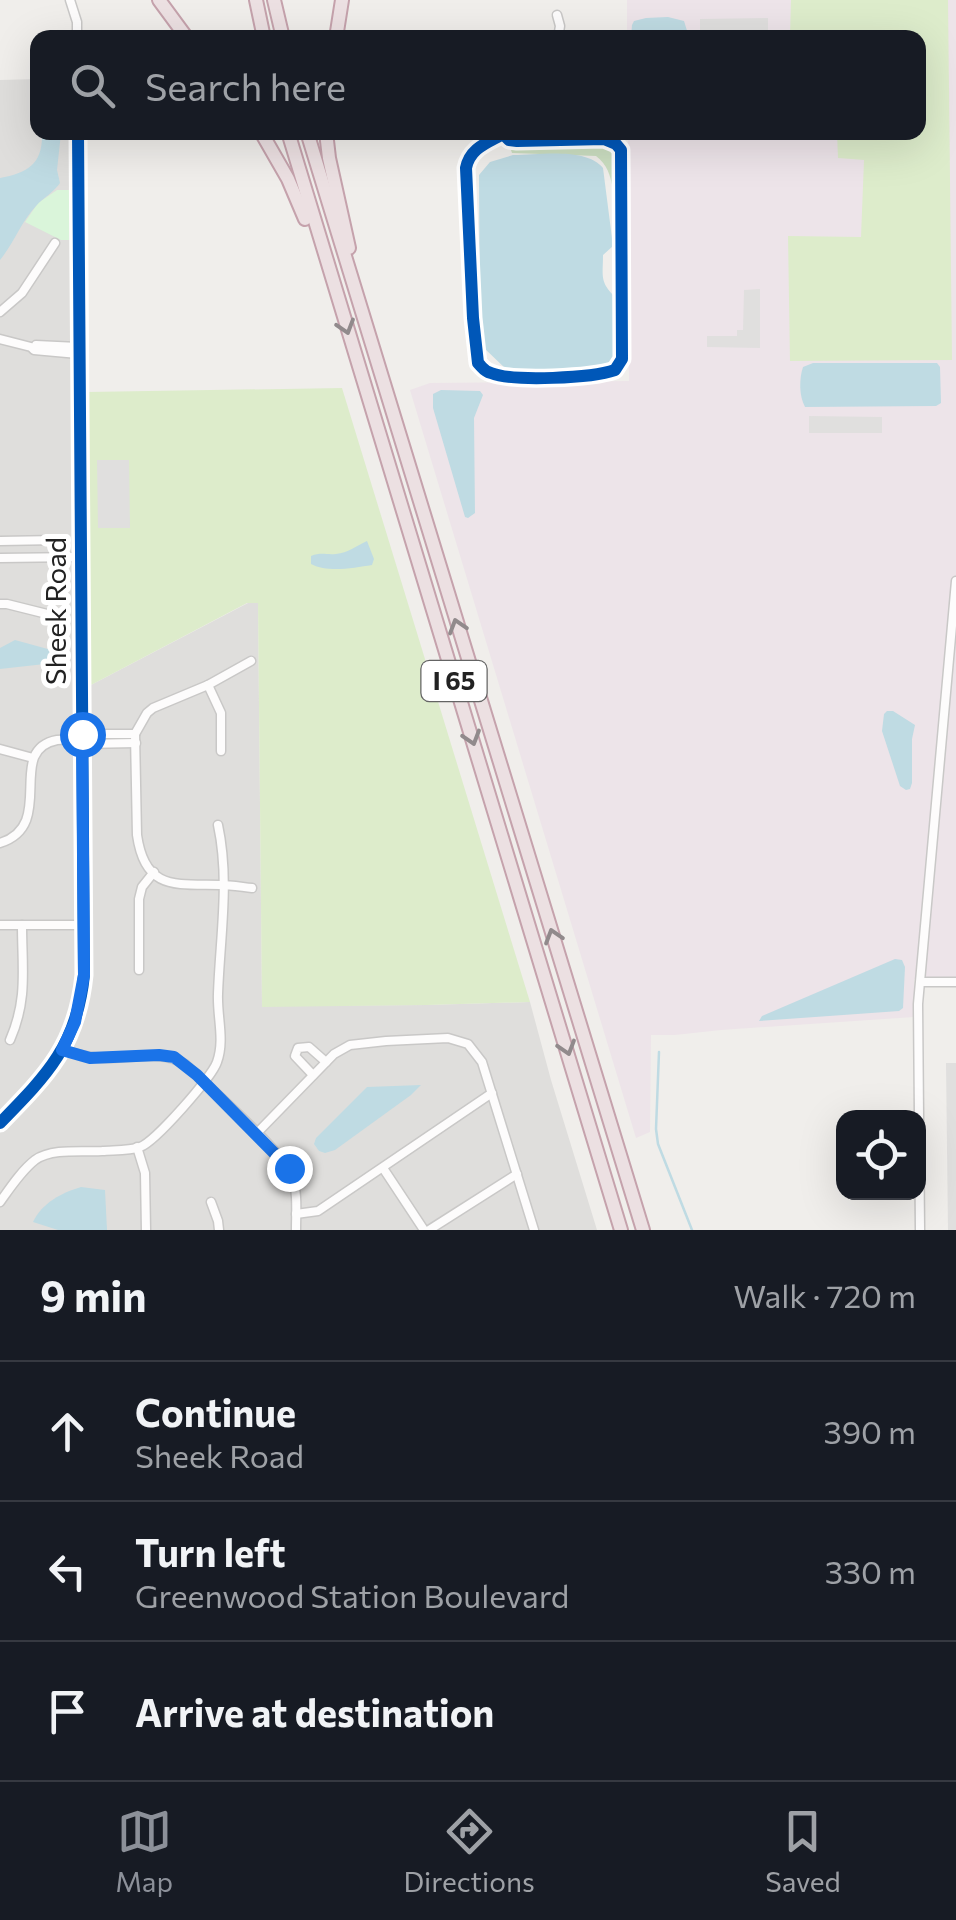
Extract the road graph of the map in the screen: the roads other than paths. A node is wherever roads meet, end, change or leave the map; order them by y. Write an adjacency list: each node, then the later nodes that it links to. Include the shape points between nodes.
1 (70, 0): 7 (street)
2 (159, 0): 8 (highway)
3 (256, 0): 9 (highway)
4 (274, 0): 10 (highway)
5 (342, 0): 11 (highway)
6 (557, 15): 12 (street)
7 (77, 30)
8 (181, 30)
9 (262, 30)
10 (281, 30)
11 (337, 30)
12 (559, 30)
13 (78, 140): 26 (street, Sheek Road)
14 (266, 140): 23 (highway)
15 (290, 140): 23 (highway, I 65)
16 (308, 140): 27 (highway, I 65)
17 (327, 140): 27 (highway)
18 (492, 140): 21 (street, via 476,149 466,168 478,363 504,376 590,376 615,370 622,359 622,154)
19 (509, 140): 20 (street)
20 (604, 140)
21 (604, 140)
22 (54, 243): 24 (street, via 22,293)
23 (328, 268): 73 (highway, I 65, one-way to 73)
24 (0, 312)
25 (0, 339): 26 (street, via 44,352)
26 (78, 350): 30 (street, Sheek Road)
27 (376, 362): 74 (highway, I 65, one-way to 27)
28 (58, 540): 29 (street)
29 (0, 541)
30 (80, 557): 31 (street); 39 (street, Sheek Road)
31 (0, 558)
32 (956, 581): 37 (street)
33 (0, 604): 34 (street)
34 (56, 616)
35 (251, 661): 36 (street)
36 (208, 685): 38 (street, via 152,708); 41 (street, via 221,713)
37 (952, 693): 52 (street)
38 (136, 738): 39 (street); 45 (street, via 137,835)
39 (82, 739): 42 (street, via 51,742); 50 (street, Sheek Road)
40 (0, 750): 42 (street)
41 (221, 751)
42 (32, 758): 44 (street, via 27,822)
43 (218, 826): 46 (street)
44 (0, 843)
45 (154, 872): 46 (street, via 179,886); 51 (street, via 139,899)
46 (224, 885): 47 (street); 58 (street, via 220,1051)
47 (252, 888)
48 (0, 925): 49 (street)
49 (22, 925): 50 (street); 54 (street, via 23,1001)
50 (83, 925): 55 (street, Sheek Road, via 82,996)
51 (139, 970)
52 (921, 982): 53 (street); 75 (street)
53 (956, 982)
54 (10, 1040)
55 (62, 1050): 58 (street, via 90,1058 174,1057); 60 (street, Sheek Road)
56 (326, 1062): 57 (street); 57 (street, via 309,1047 298,1048 295,1056); 59 (street, via 350,1045 448,1038 468,1044)
57 (313, 1075): 61 (street)
58 (204, 1082): 61 (street); 62 (street, via 154,1138)
59 (492, 1093): 63 (street); 64 (street)
60 (0, 1123)
61 (257, 1133): 67 (street, via 289,1168)
62 (137, 1147): 65 (street, via 35,1160); 68 (street, via 145,1172)
63 (383, 1168): 67 (street, via 318,1211); 71 (street)
64 (517, 1174): 71 (street); 72 (street)
65 (0, 1202)
66 (210, 1202): 69 (street)
67 (296, 1214): 70 (street)
68 (146, 1230)
69 (219, 1230)
70 (296, 1230)
71 (426, 1230)
72 (534, 1230)
73 (621, 1230)
74 (644, 1230)
75 (920, 1230)

